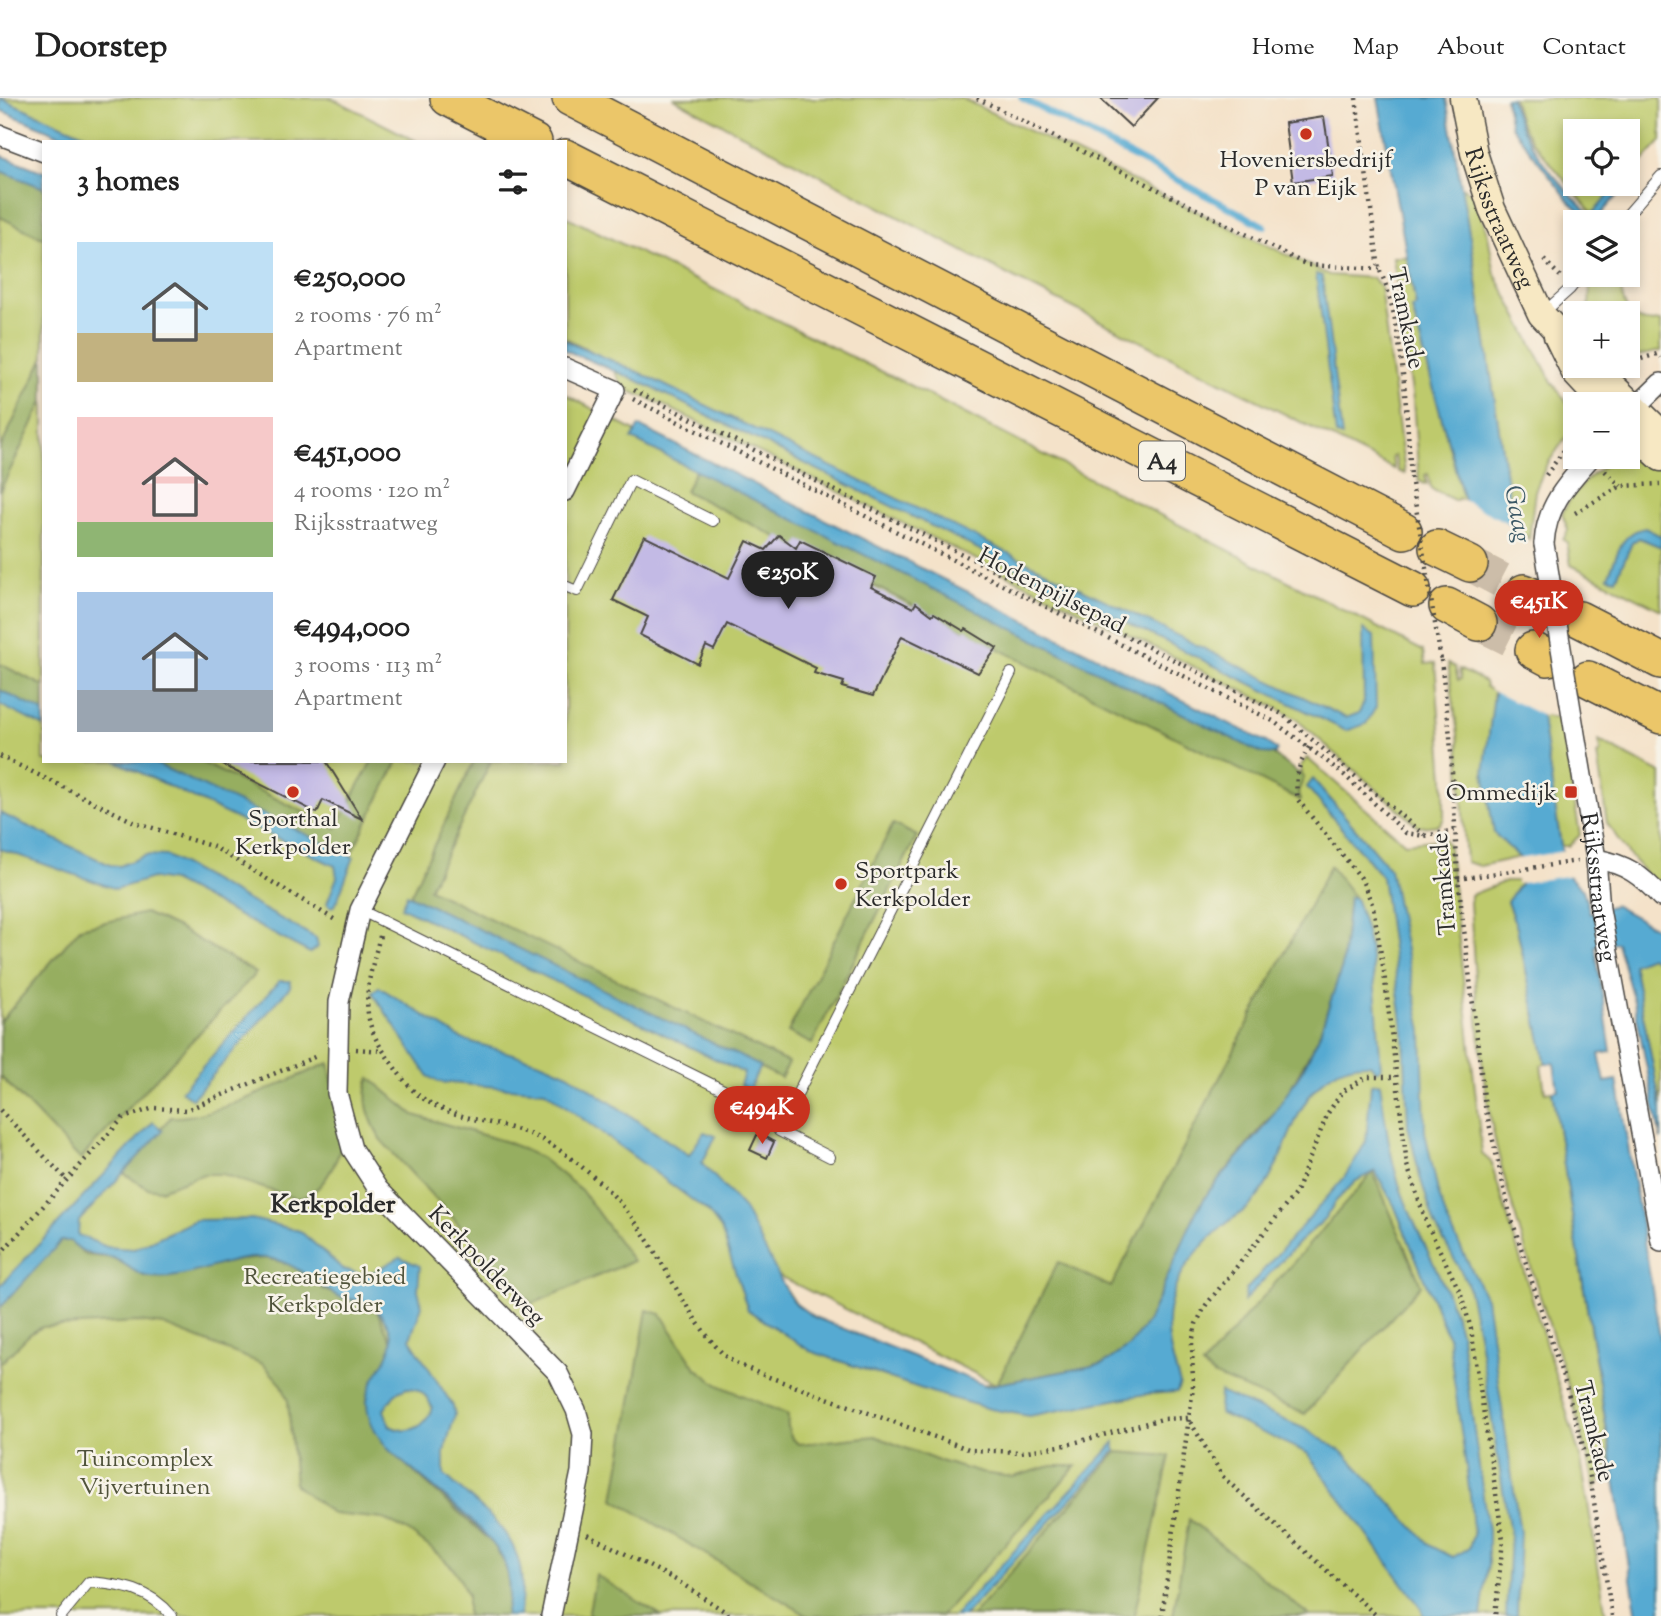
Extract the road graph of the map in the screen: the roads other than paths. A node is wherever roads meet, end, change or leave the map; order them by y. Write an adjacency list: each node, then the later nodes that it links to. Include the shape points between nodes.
1 (448, 98): 5 (highway)
2 (570, 98): 24 (highway, A4)
3 (1462, 98): 11 (main road, Rijksstraatweg, via 1492,209)
4 (0, 135): 6 (street)
5 (530, 140)
6 (42, 151)
7 (567, 158): 28 (highway, A4)
8 (1661, 176): 9 (lane)
9 (1631, 210)
10 (1572, 287): 11 (lane)
11 (1548, 323): 12 (main road, Rijksstraatweg); 15 (main road, Rijksstraatweg, via 1575,373)
12 (1563, 338)
13 (567, 369): 22 (street, via 618,391)
14 (1661, 383): 16 (street)
15 (1593, 392)
16 (1640, 406)
17 (1640, 422): 19 (main road)
18 (1640, 430): 20 (main road)
19 (1661, 433)
20 (1661, 458)
21 (1579, 469): 37 (street, Rijksstraatweg, bridge, via 1564,485 1544,538)
22 (567, 487)
23 (713, 521): 27 (lane, via 631,480 577,591)
24 (1404, 531)
25 (1437, 548): 26 (highway)
26 (1470, 565)
27 (567, 587)
28 (1413, 589)
29 (1447, 606): 31 (highway)
30 (1579, 619): 32 (highway)
31 (1479, 623)
32 (1661, 661)
33 (1011, 673): 40 (lane)
34 (1588, 678): 35 (highway)
35 (1661, 716)
36 (434, 763): 39 (street, Kerkpolderweg)
37 (1596, 859): 38 (street, via 1640,874); 42 (street, Rijksstraatweg, via 1606,945)
38 (1661, 897)
39 (360, 910): 40 (lane); 45 (street, Kerkpolderweg, via 340,1002 336,1048 337,1093 352,1149 379,1189 558,1373 583,1434 581,1472)
40 (785, 1119): 41 (lane, via 779,1131)
41 (830, 1157)
42 (1661, 1241)
43 (61, 1616): 44 (lane, via 89,1582 129,1586 162,1603)
44 (172, 1616)
45 (551, 1616)

